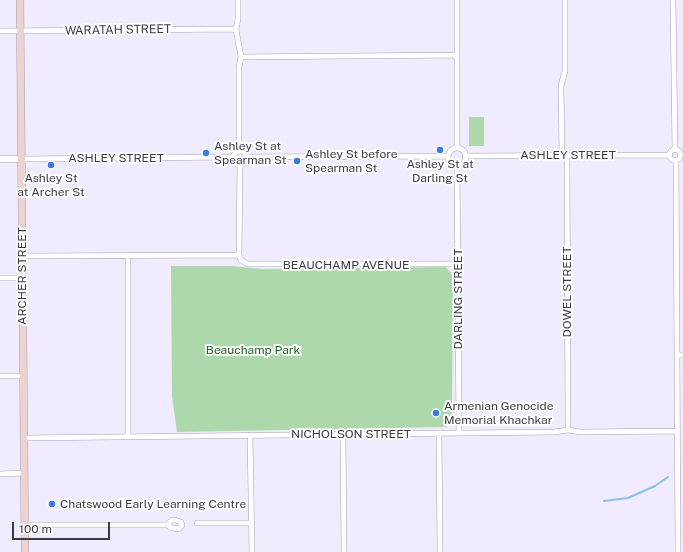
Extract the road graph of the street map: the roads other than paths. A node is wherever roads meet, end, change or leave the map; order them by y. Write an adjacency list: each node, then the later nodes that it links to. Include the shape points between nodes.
1 (20, 0): 7 (main road, ARCHER STREET)
2 (238, 0): 6 (street)
3 (457, 0): 9 (street)
4 (565, 0): 14 (street, DOWEL STREET, via 565,71 560,86)
5 (673, 0): 12 (street)
6 (236, 29): 7 (street, WARATAH STREET); 10 (street)
7 (20, 31): 8 (street, WARATAH STREET); 22 (main road, ARCHER STREET)
8 (0, 32)
9 (457, 55): 10 (street); 11 (street)
10 (241, 57): 13 (street)
11 (457, 148): 17 (street, via 451,150); 18 (street, via 464,151)
12 (675, 149): 15 (street); 16 (street)
13 (239, 150): 19 (street); 20 (street)
14 (564, 155): 15 (street, ASHLEY STREET); 18 (street, ASHLEY STREET); 36 (street, DOWEL STREET, via 567,159)
15 (670, 155): 23 (street)
16 (682, 155): 23 (street)
17 (448, 156): 20 (street); 25 (street, via 450,163)
18 (465, 156): 25 (street, via 464,161)
19 (232, 157): 22 (street, ASHLEY STREET); 24 (street, via 235,163)
20 (247, 157): 24 (street)
21 (0, 159): 22 (street, ASHLEY STREET)
22 (21, 159): 27 (main road, ARCHER STREET)
23 (676, 160): 33 (street)
24 (240, 165): 26 (street)
25 (457, 165): 29 (street, DARLING STREET)
26 (239, 255): 28 (street); 29 (street, BEAUCHAMP AVENUE, via 244,262 253,265)
27 (22, 256): 28 (street); 31 (main road, ARCHER STREET)
28 (128, 256): 42 (street)
29 (458, 264): 39 (street, DARLING STREET)
30 (0, 278): 31 (street)
31 (22, 278): 35 (main road, ARCHER STREET)
32 (683, 355): 33 (street)
33 (676, 356): 37 (street)
34 (0, 376): 35 (street)
35 (23, 376): 43 (main road, ARCHER STREET)
36 (568, 430): 37 (street, NICHOLSON STREET); 39 (street, NICHOLSON STREET)
37 (677, 431): 46 (street)
38 (439, 433): 39 (street, NICHOLSON STREET); 40 (street, NICHOLSON STREET); 54 (street)
39 (459, 433)
40 (343, 434): 41 (street, NICHOLSON STREET); 53 (street)
41 (250, 435): 42 (street, NICHOLSON STREET); 48 (street)
42 (128, 436): 43 (street, NICHOLSON STREET)
43 (24, 438): 44 (main road, ARCHER STREET)
44 (24, 473): 45 (street); 49 (main road, ARCHER STREET)
45 (0, 474)
46 (680, 486): 55 (street)
47 (197, 523): 48 (street)
48 (251, 523): 52 (street)
49 (24, 525): 50 (street); 51 (main road, ARCHER STREET)
50 (167, 525)
51 (25, 552)
52 (252, 552)
53 (344, 552)
54 (440, 552)
55 (678, 552)

